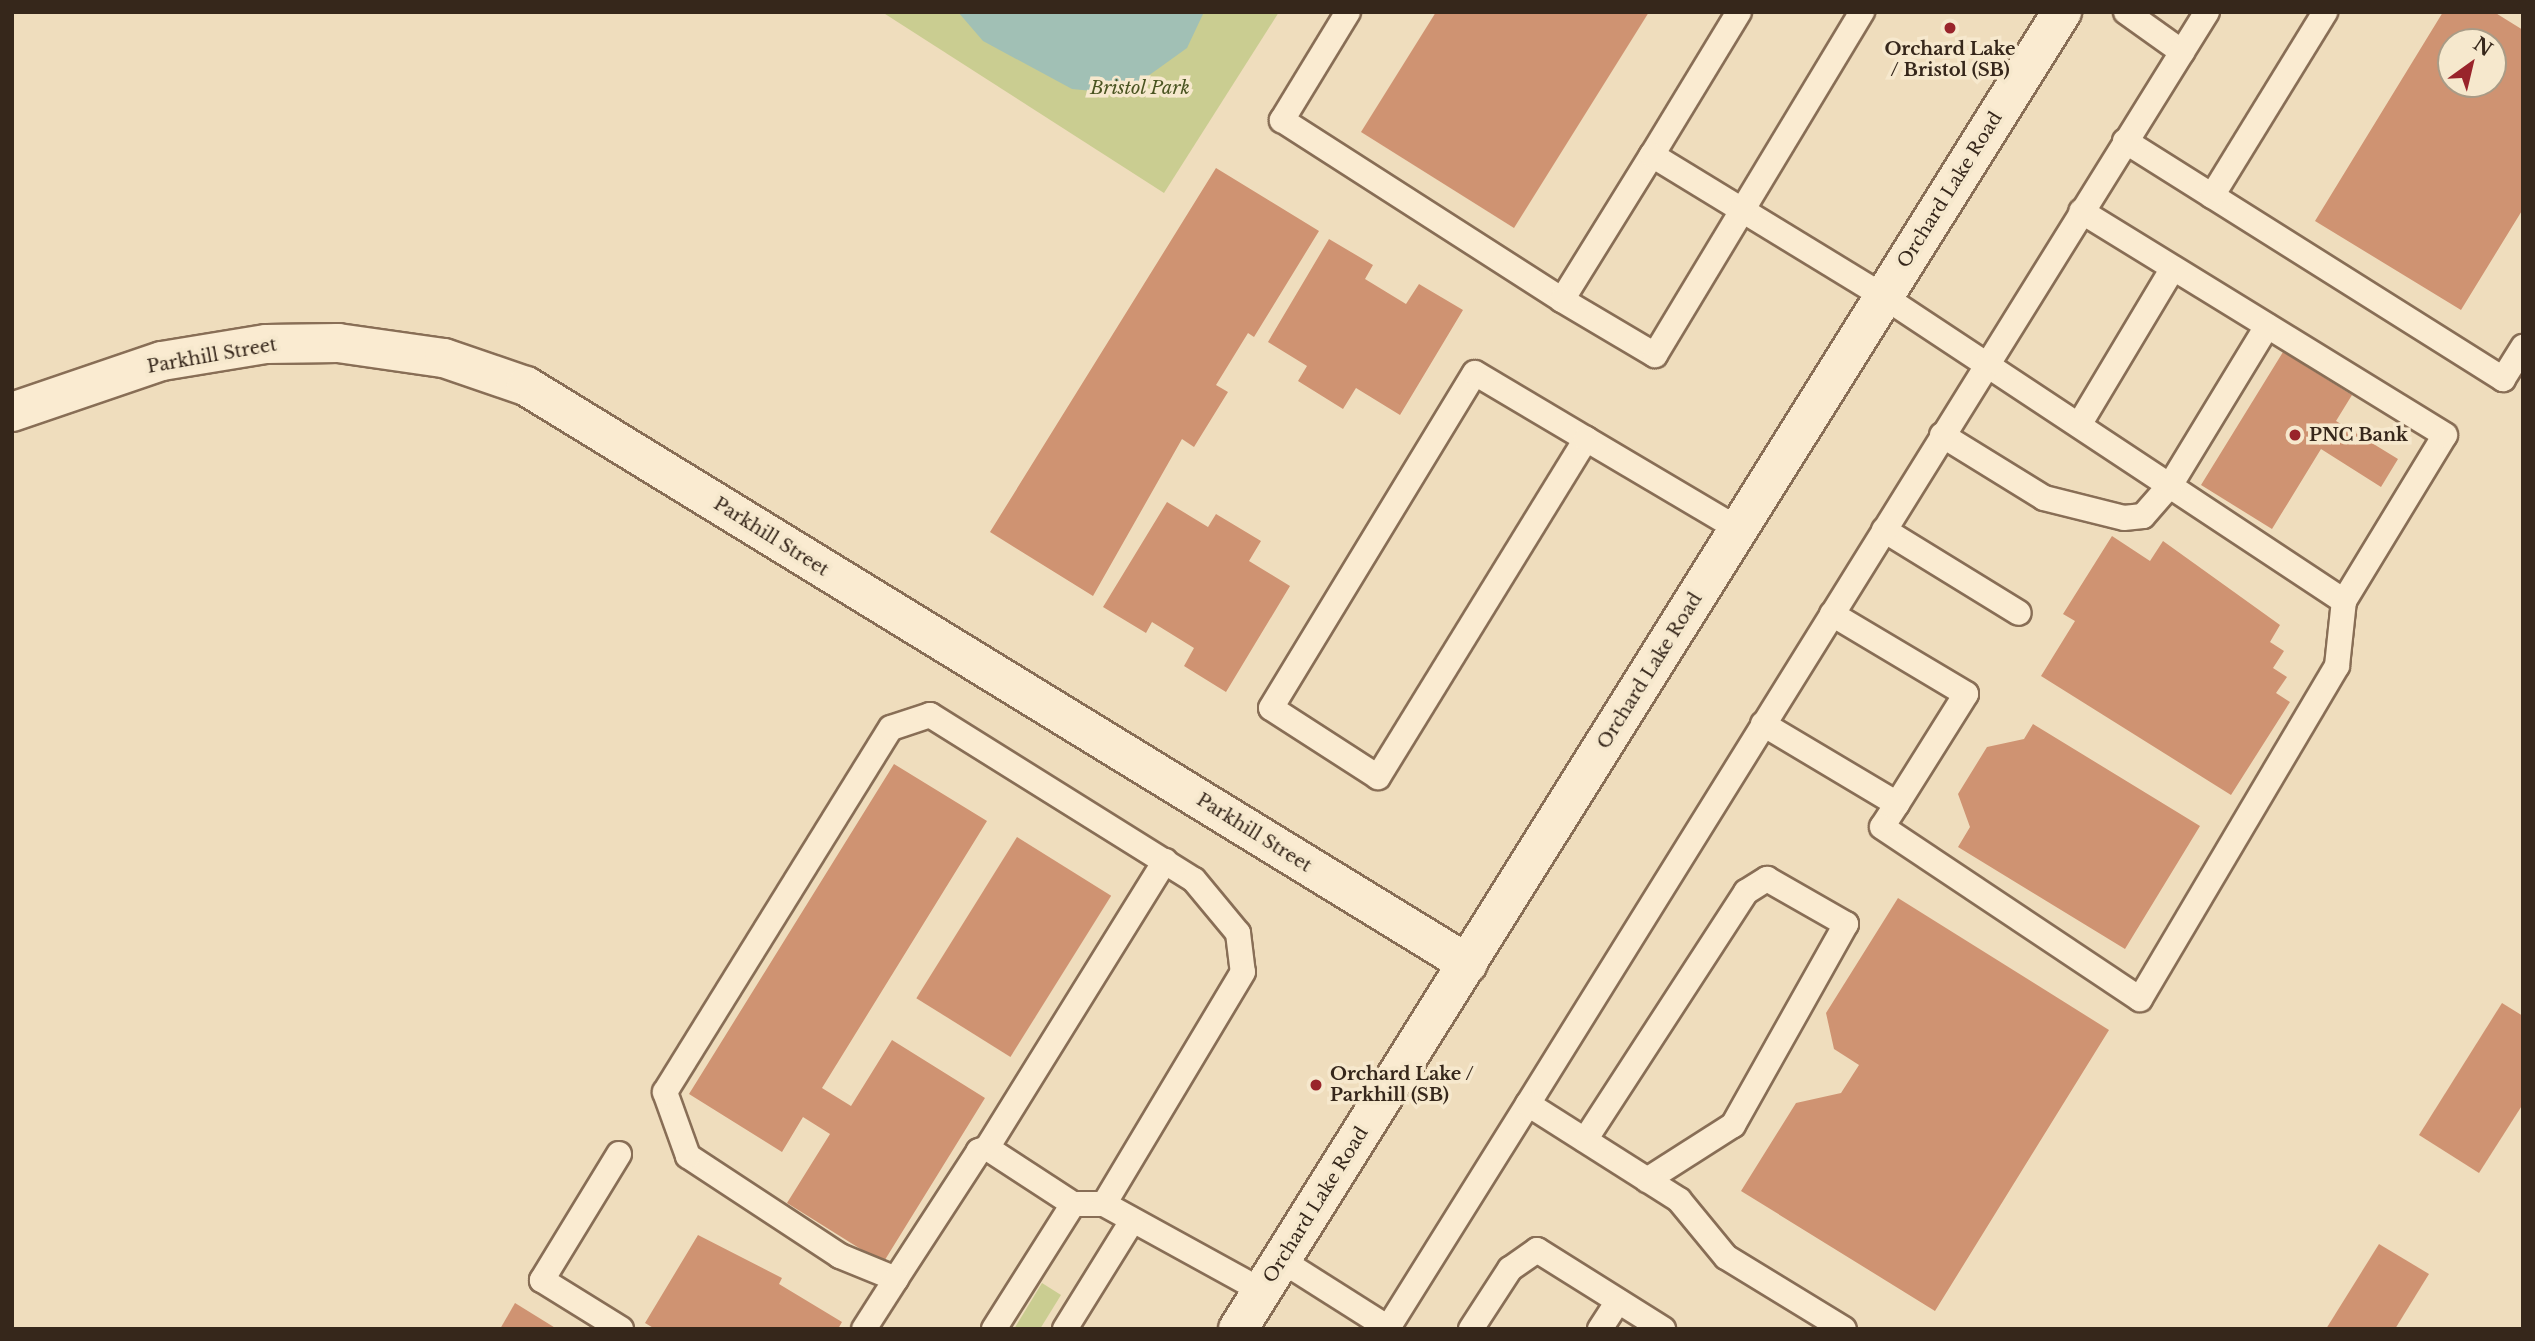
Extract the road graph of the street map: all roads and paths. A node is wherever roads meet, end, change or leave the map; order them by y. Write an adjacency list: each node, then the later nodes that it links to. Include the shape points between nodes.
1 (1348, 12): 16 (lane, via 1282,120)
2 (1739, 12): 10 (lane)
3 (1862, 12): 12 (lane)
4 (2062, 12): 15 (street, Orchard Lake Road)
5 (2126, 12): 8 (lane)
6 (2207, 12): 8 (lane)
7 (2325, 12): 11 (lane)
8 (2182, 52): 9 (lane)
9 (2125, 141): 11 (lane); 13 (lane)
10 (1652, 155): 12 (lane); 16 (lane)
11 (2212, 196): 18 (lane, via 2503,379)
12 (1742, 210): 15 (lane); 16 (lane, via 1655,355)
13 (2081, 211): 14 (lane); 19 (lane)
14 (2173, 268): 17 (lane); 21 (lane)
15 (1883, 296): 19 (lane); 25 (street, Orchard Lake Road)
16 (1562, 300)
17 (2267, 326): 24 (lane); 27 (lane, via 2445,435)
18 (2523, 347)
19 (1986, 364): 21 (lane); 22 (lane)
20 (12, 412): 33 (street, Parkhill Street, via 162,361 266,344 338,342 444,358 526,386)
21 (2079, 425): 24 (lane)
22 (1942, 435): 24 (lane, via 2044,498 2124,518 2143,516); 26 (lane)
23 (1586, 439): 23 (lane, via 1475,373 1271,708 1378,777); 25 (lane)
24 (2171, 484): 27 (lane)
25 (1738, 529): 33 (street, Orchard Lake Road)
26 (1884, 530): 28 (lane); 29 (lane)
27 (2344, 601): 31 (lane, via 2337,666 2140,999 1882,827)
28 (1832, 614): 30 (lane); 31 (lane, via 1966,694)
29 (2019, 614)
30 (1763, 724): 31 (lane); 34 (lane)
31 (1897, 804)
32 (1165, 861): 36 (lane); 40 (lane, via 1194,880 1238,933 1243,972); 43 (lane, via 930,715 891,728 665,1092 688,1156 840,1256)
33 (1468, 964): 42 (street, Orchard Lake Road)
34 (1528, 1104): 35 (lane); 45 (lane)
35 (1585, 1140): 38 (lane); 38 (lane, via 1746,892 1767,879 1846,924 1733,1125)
36 (987, 1148): 39 (lane); 43 (lane, via 979,1151)
37 (619, 1154): 46 (lane, via 542,1280)
38 (1647, 1180): 54 (lane, via 1679,1199 1726,1257)
39 (1073, 1204): 40 (lane); 48 (lane)
40 (1104, 1204): 41 (lane)
41 (1132, 1221): 42 (lane); 49 (lane)
42 (1271, 1275): 45 (lane); 50 (street, Orchard Lake Road)
43 (896, 1279): 47 (lane)
44 (1618, 1301): 51 (lane, via 1537,1250 1510,1269); 52 (lane); 53 (lane)
45 (1389, 1328)
46 (621, 1329)
47 (864, 1329)
48 (995, 1329)
49 (1065, 1329)
50 (1238, 1329)
51 (1471, 1329)
52 (1600, 1329)
53 (1663, 1329)
54 (1844, 1329)

